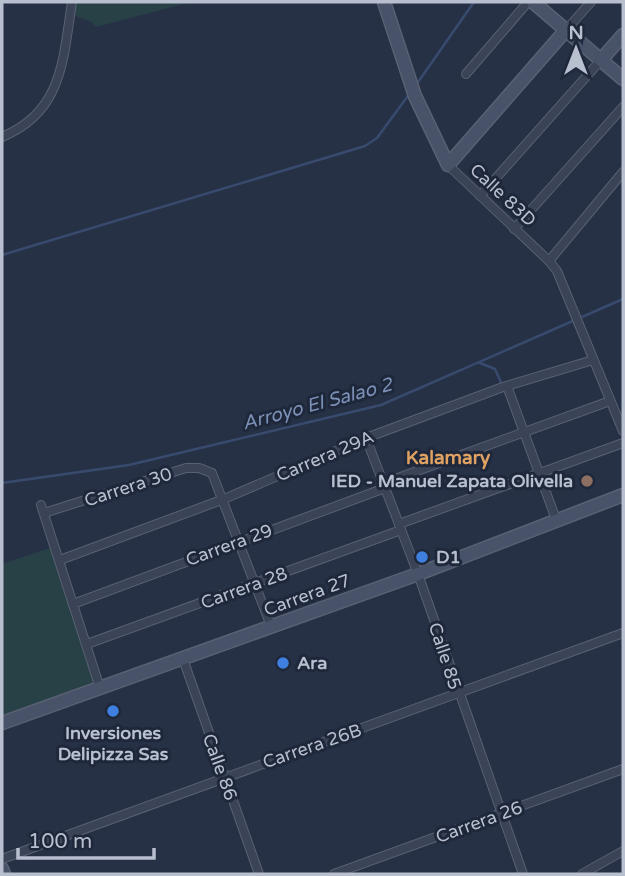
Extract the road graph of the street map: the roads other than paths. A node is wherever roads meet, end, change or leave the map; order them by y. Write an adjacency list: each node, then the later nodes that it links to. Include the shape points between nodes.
1 (72, 2): 12 (street, via 53,91 28,125)
2 (384, 2): 13 (street, Calle 83D, via 409,82)
3 (528, 2): 9 (street)
4 (533, 2): 6 (street)
5 (591, 2): 6 (street)
6 (566, 30): 8 (street); 13 (street)
7 (623, 35): 8 (street)
8 (601, 60): 10 (street); 15 (street)
9 (466, 75)
10 (623, 79)
11 (623, 107): 16 (street)
12 (2, 137)
13 (448, 164): 15 (street, Calle 83D)
14 (623, 172): 17 (street)
15 (480, 196): 16 (street, Calle 83D)
16 (514, 229): 17 (street, Calle 83D)
17 (549, 261): 18 (street, Calle 83D)
18 (593, 360): 19 (street, Carrera 29A); 20 (street, Calle 83D)
19 (508, 386): 22 (street); 23 (street, Carrera 29A)
20 (610, 401): 21 (street, Calle 83D); 22 (street, Carrera 29)
21 (623, 431)
22 (526, 432): 25 (street); 26 (street, Carrera 29)
23 (366, 438): 26 (street, Calle 85); 28 (street, Carrera 29A)
24 (623, 443): 25 (street, Carrera 28)
25 (540, 474): 29 (street); 30 (street, Carrera 28)
26 (384, 486): 30 (street, Calle 85); 31 (street, Carrera 29)
27 (623, 495): 29 (street, Carrera 27)
28 (224, 499): 31 (street); 32 (street, Carrera 29A); 32 (street, Carrera 30, via 212,473 186,468 42,509)
29 (557, 522): 33 (street, Carrera 27)
30 (400, 527): 33 (street, Calle 85); 34 (street, Carrera 28)
31 (239, 541): 34 (street); 35 (street, Carrera 29)
32 (60, 560): 35 (street)
33 (418, 574): 36 (street, Carrera 27); 41 (street, Calle 85)
34 (255, 584): 36 (street); 38 (street, Carrera 28)
35 (73, 604): 38 (street)
36 (271, 626): 39 (street, Carrera 27)
37 (623, 633): 41 (street, Carrera 26B)
38 (87, 645): 40 (street)
39 (183, 659): 40 (street, Carrera 27); 44 (street, Calle 86)
40 (100, 688): 42 (street, Carrera 27)
41 (457, 695): 44 (street, Carrera 26B); 45 (street, Calle 85)
42 (2, 723)
43 (623, 769): 45 (street, Carrera 26)
44 (223, 779): 47 (street, Carrera 26B); 50 (street, Calle 86)
45 (502, 814): 51 (street, Carrera 26); 52 (street, Calle 85)
46 (623, 851): 53 (street)
47 (2, 859)
48 (2, 869): 49 (street)
49 (4, 874)
50 (259, 874)
51 (334, 874)
52 (523, 874)
53 (582, 874)

